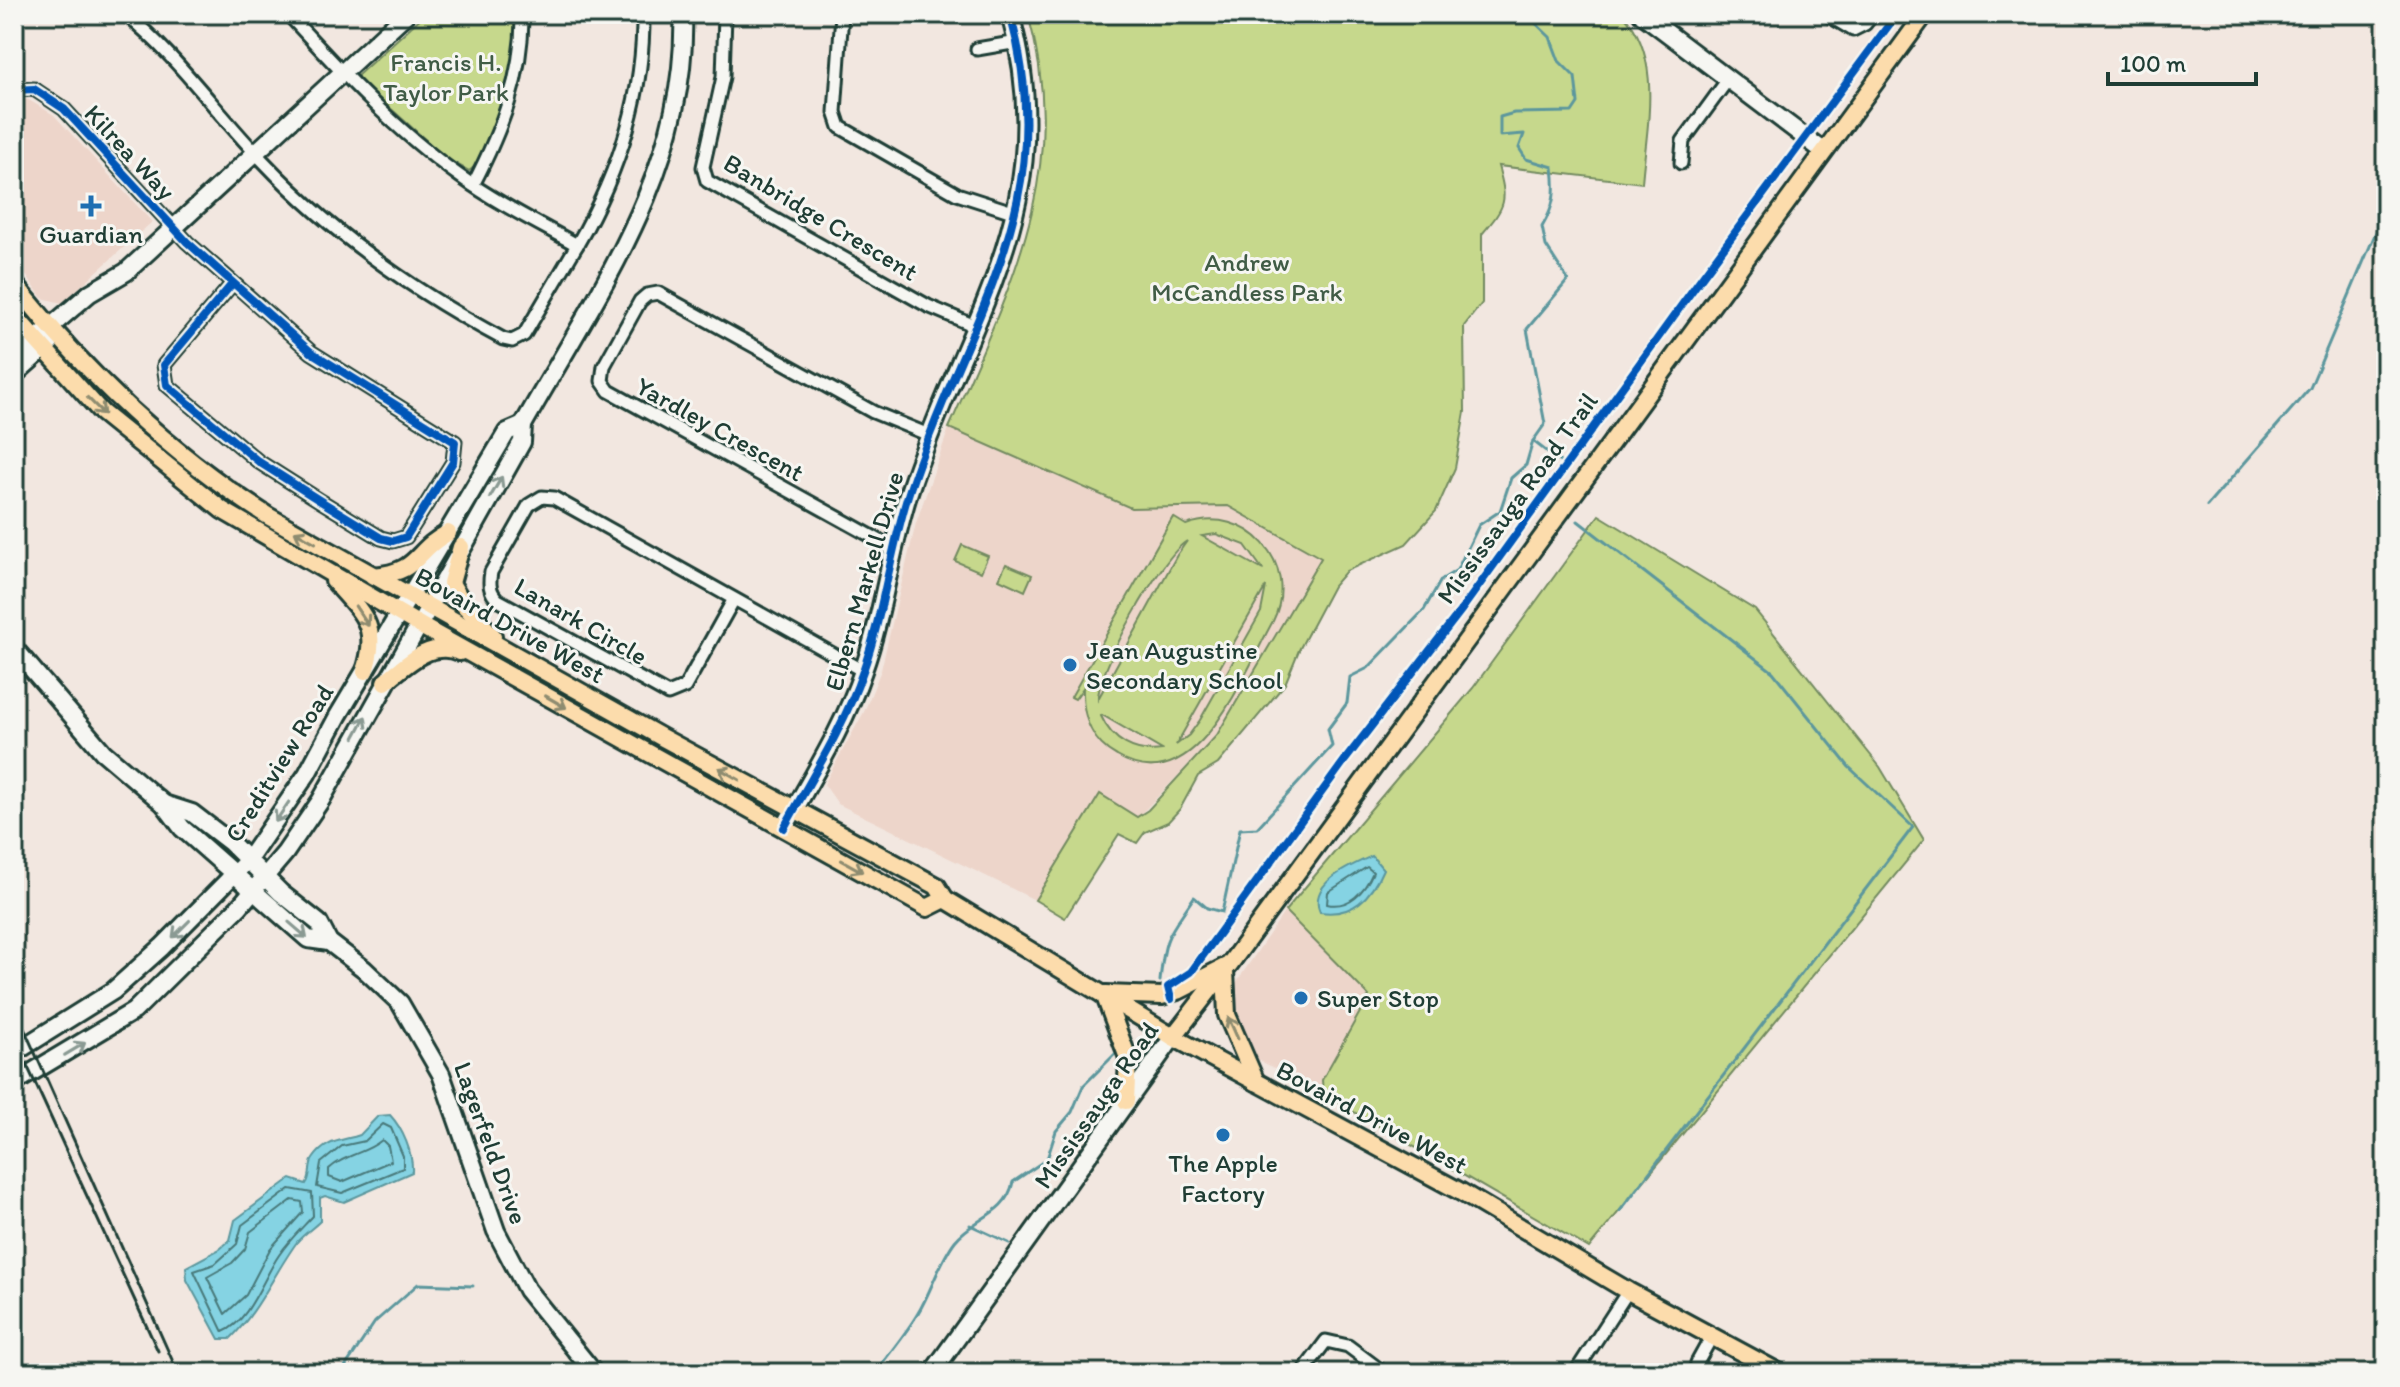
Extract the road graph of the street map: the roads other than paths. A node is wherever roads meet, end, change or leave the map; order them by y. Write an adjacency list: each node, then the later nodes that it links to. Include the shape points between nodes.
1 (125, 14): 20 (street)
2 (288, 14): 16 (street)
3 (406, 14): 16 (street)
4 (522, 14): 22 (street, via 509,103)
5 (643, 14): 25 (street, via 630,120 611,177)
6 (683, 14): 34 (street, via 679,89 655,180)
7 (725, 14): 29 (street, Banbridge Crescent, via 723,77 703,167 707,181 928,306)
8 (842, 14): 23 (street, via 835,112 840,127 957,194)
9 (1010, 14): 14 (street, Elbern Markell Drive)
10 (1642, 14): 17 (street)
11 (1826, 14): 12 (street, via 1853,30)
12 (1873, 14)
13 (1925, 14): 19 (main road, Mississauga Road)
14 (1018, 42): 15 (street); 23 (street, Elbern Markell Drive, via 1027,130)
15 (977, 49)
16 (341, 73): 20 (street); 22 (street)
17 (1729, 78): 19 (street); 21 (street, via 1683,141)
18 (14, 90): 24 (street, Kilrea Way, via 34,89 64,109)
19 (1822, 150): 61 (main road, Mississauga Road)
20 (254, 152): 24 (street); 25 (street, via 386,269 507,340 528,331)
21 (1681, 163)
22 (473, 185): 25 (street)
23 (1016, 213): 29 (street, Elbern Markell Drive)
24 (173, 228): 27 (street, Kilrea Way); 30 (street, via 107,285 97,300)
25 (577, 245)
26 (14, 283): 30 (main road, Bovaird Drive West)
27 (232, 284): 27 (street, Kilrea Way, via 334,369 455,442 453,462 406,537 381,538 295,485 237,445 167,385 164,365)
28 (14, 315): 31 (main road, Bovaird Drive West)
29 (975, 326): 35 (street, Elbern Markell Drive)
30 (54, 332): 31 (street); 40 (main road, Bovaird Drive West, one-way to 30, via 220,486 123,406)
31 (39, 346): 32 (street); 33 (street); 39 (main road, Bovaird Drive West, one-way to 39, via 102,413 167,469 222,510)
32 (14, 358)
33 (14, 375)
34 (523, 425): 36 (street, Creditview Road, via 507,432); 37 (street, Creditview Road, one-way to 34, via 522,442)
35 (929, 435): 38 (street, Elbern Markell Drive); 38 (street, Yardley Crescent, via 873,412 658,293 640,301 604,366 602,381 609,391)
36 (448, 533): 40 (main road, via 434,540 406,570); 41 (street, Creditview Road)
37 (461, 547): 43 (street, Creditview Road); 47 (main road, via 451,583 477,621)
38 (893, 548): 50 (street, Elbern Markell Drive)
39 (325, 571): 44 (main road, Bovaird Drive West); 49 (main road, one-way to 49, via 370,628 373,638)
40 (373, 576): 41 (main road, Bovaird Drive West)
41 (411, 597): 43 (main road, Bovaird Drive West); 44 (street, Creditview Road)
42 (734, 599): 42 (street, Lanark Circle, via 548,497 529,505 490,581 498,600 668,694 685,687); 50 (street, Lanark Circle)
43 (427, 606): 45 (street, Creditview Road); 47 (main road, Bovaird Drive West)
44 (400, 614): 45 (main road, Bovaird Drive West); 49 (street, Creditview Road)
45 (417, 624): 48 (main road, Bovaird Drive West); 51 (street, Creditview Road)
46 (14, 648): 52 (street, Lagerfeld Drive, via 92,740)
47 (512, 653): 53 (main road, Bovaird Drive West, one-way to 47)
48 (488, 663): 51 (main road, via 441,649 424,653); 54 (main road, Bovaird Drive West, one-way to 54)
49 (365, 671): 55 (street, Creditview Road, one-way to 55, via 307,774)
50 (863, 671): 53 (street, Elbern Markell Drive)
51 (385, 682): 57 (street, Creditview Road, one-way to 51, via 313,813)
52 (164, 804): 55 (street, Lagerfeld Drive, via 192,813); 56 (street, Lagerfeld Drive, via 182,828)
53 (795, 808): 54 (street, Elbern Markell Drive); 59 (main road, Bovaird Drive West, via 937,886)
54 (784, 828): 59 (main road, Bovaird Drive West, one-way to 59, via 927,908)
55 (248, 860): 56 (street, Creditview Road); 57 (street, Lagerfeld Drive)
56 (236, 874): 58 (street, Lagerfeld Drive); 64 (street, Creditview Road, one-way to 64, via 113,991)
57 (265, 876): 58 (street, Creditview Road); 60 (street, Lagerfeld Drive, via 319,923)
58 (253, 890): 60 (street, Lagerfeld Drive, one-way to 60, via 308,939); 66 (street, Creditview Road, one-way to 58, via 134,1011)
59 (945, 899): 62 (main road, Bovaird Drive West)
60 (329, 942): 70 (street, Lagerfeld Drive, via 400,1003 429,1049 471,1151 496,1231 527,1290)
61 (1227, 968): 62 (main road, via 1162,996); 63 (main road, Mississauga Road); 65 (main road, one-way to 61, via 1227,1015)
62 (1104, 994): 63 (main road, Bovaird Drive West); 67 (main road, via 1128,1058)
63 (1173, 1037): 65 (main road, Bovaird Drive West); 67 (street, Mississauga Road)
64 (14, 1053)
65 (1256, 1082): 68 (main road, Bovaird Drive West, via 1461,1192)
66 (14, 1083)
67 (1126, 1101): 71 (street, Mississauga Road)
68 (1628, 1291): 69 (main road, Bovaird Drive West); 74 (street)
69 (1712, 1336): 75 (street); 76 (main road, Bovaird Drive West)
70 (594, 1373)
71 (932, 1373)
72 (1302, 1373): 73 (street, via 1326,1341 1348,1346)
73 (1383, 1373)
74 (1575, 1373)
75 (1695, 1373)
76 (1780, 1373)

